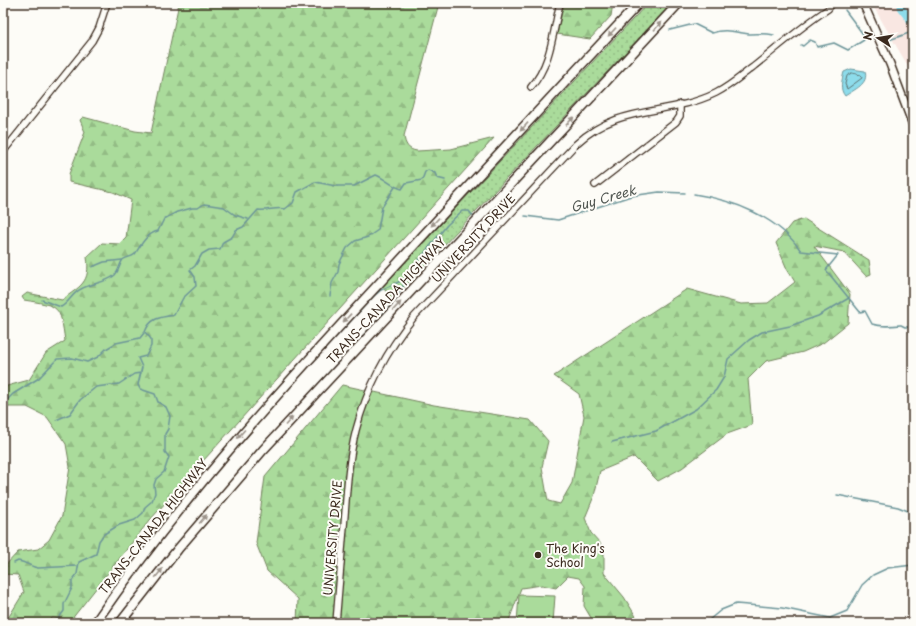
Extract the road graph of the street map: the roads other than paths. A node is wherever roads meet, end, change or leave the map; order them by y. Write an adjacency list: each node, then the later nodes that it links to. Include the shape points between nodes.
1 (107, 3): 14 (street, via 92,41)
2 (560, 3): 11 (street, via 545,68)
3 (639, 3): 16 (highway, TRANS-CANADA HIGHWAY, one-way to 16, via 241,433 171,518)
4 (680, 3): 17 (highway, TRANS-CANADA HIGHWAY, one-way to 4, via 263,450)
5 (828, 3): 9 (street, UNIVERSITY DRIVE)
6 (833, 3): 9 (street, UNIVERSITY DRIVE)
7 (857, 3): 10 (main road)
8 (863, 3): 10 (main road)
9 (820, 14): 12 (street, UNIVERSITY DRIVE, via 732,83 709,96)
10 (867, 14): 13 (main road, via 890,64)
11 (531, 87)
12 (680, 104): 15 (street, via 680,116 676,122); 22 (street, UNIVERSITY DRIVE, via 615,119 584,137 421,309 396,341 368,395 353,444 348,471)
13 (913, 125)
14 (3, 152)
15 (595, 185)
16 (117, 591): 18 (highway, via 105,601); 19 (highway, TRANS-CANADA HIGHWAY)
17 (141, 596): 20 (highway, TRANS-CANADA HIGHWAY); 21 (highway)
18 (88, 623)
19 (95, 623)
20 (120, 623)
21 (125, 623)
22 (336, 623)

